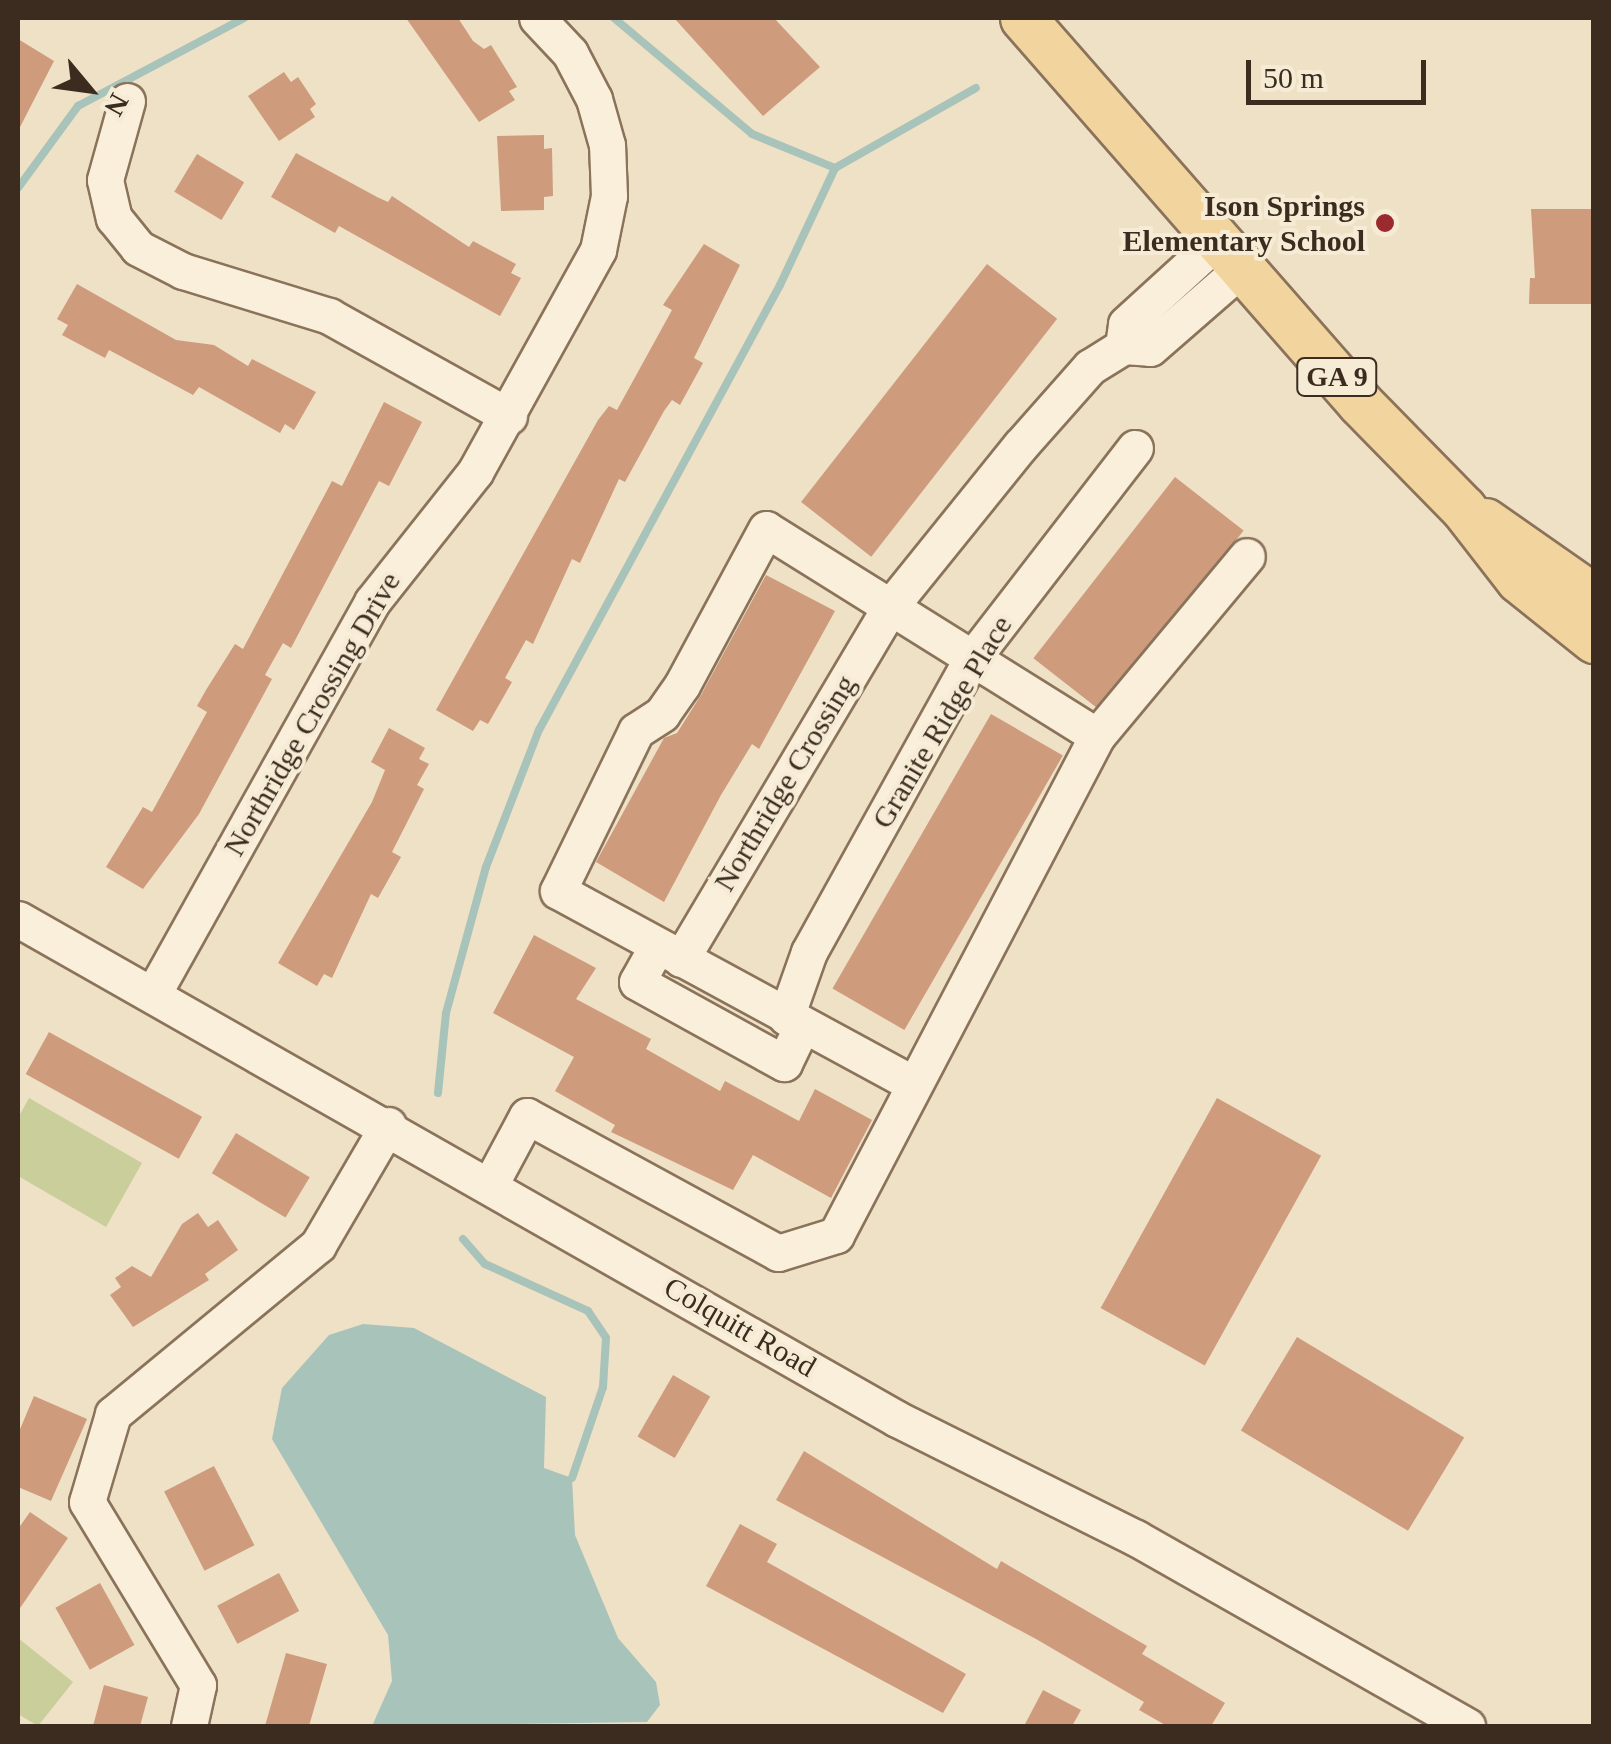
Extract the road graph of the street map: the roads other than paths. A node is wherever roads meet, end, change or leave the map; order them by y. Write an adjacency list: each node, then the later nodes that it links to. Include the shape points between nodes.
1 (537, 18): 5 (street, Northridge Crossing Drive, via 570,54 594,98 607,145 610,196 585,280)
2 (1023, 18): 4 (main road, GA 9)
3 (128, 102): 5 (street, via 104,180 114,218 138,248 183,272 330,316)
4 (1229, 255): 7 (main road, GA 9); 10 (street, Northridge Crossing, via 1126,324 1123,346 1090,366)
5 (509, 416): 16 (street, Northridge Crossing Drive, via 474,472 372,602)
6 (1135, 448): 12 (street, Granite Ridge Place)
7 (1463, 508): 9 (main road, GA 9, via 1538,552); 11 (main road, GA 9, via 1519,580)
8 (1247, 556): 13 (street)
9 (1594, 597)
10 (890, 606): 12 (street); 15 (street, Northridge Crossing); 15 (street, via 766,529 682,685 662,714 636,730 558,891)
11 (1594, 640)
12 (972, 660): 13 (street); 17 (street, Granite Ridge Place, via 809,952)
13 (1097, 736): 18 (street)
14 (18, 918): 16 (street, Colquitt Road)
15 (669, 953): 17 (street); 17 (street, Northridge Crossing, via 637,982 784,1063)
16 (153, 994): 19 (street, Colquitt Road)
17 (794, 1022): 18 (street)
18 (914, 1084): 20 (street, via 836,1236 803,1248 778,1253 748,1240 527,1116)
19 (388, 1125): 20 (street, Colquitt Road); 21 (street, via 318,1246 113,1414 87,1502 198,1685)
20 (492, 1182): 22 (street, Colquitt Road, via 897,1419 1136,1538)
21 (188, 1726)
22 (1467, 1726)

